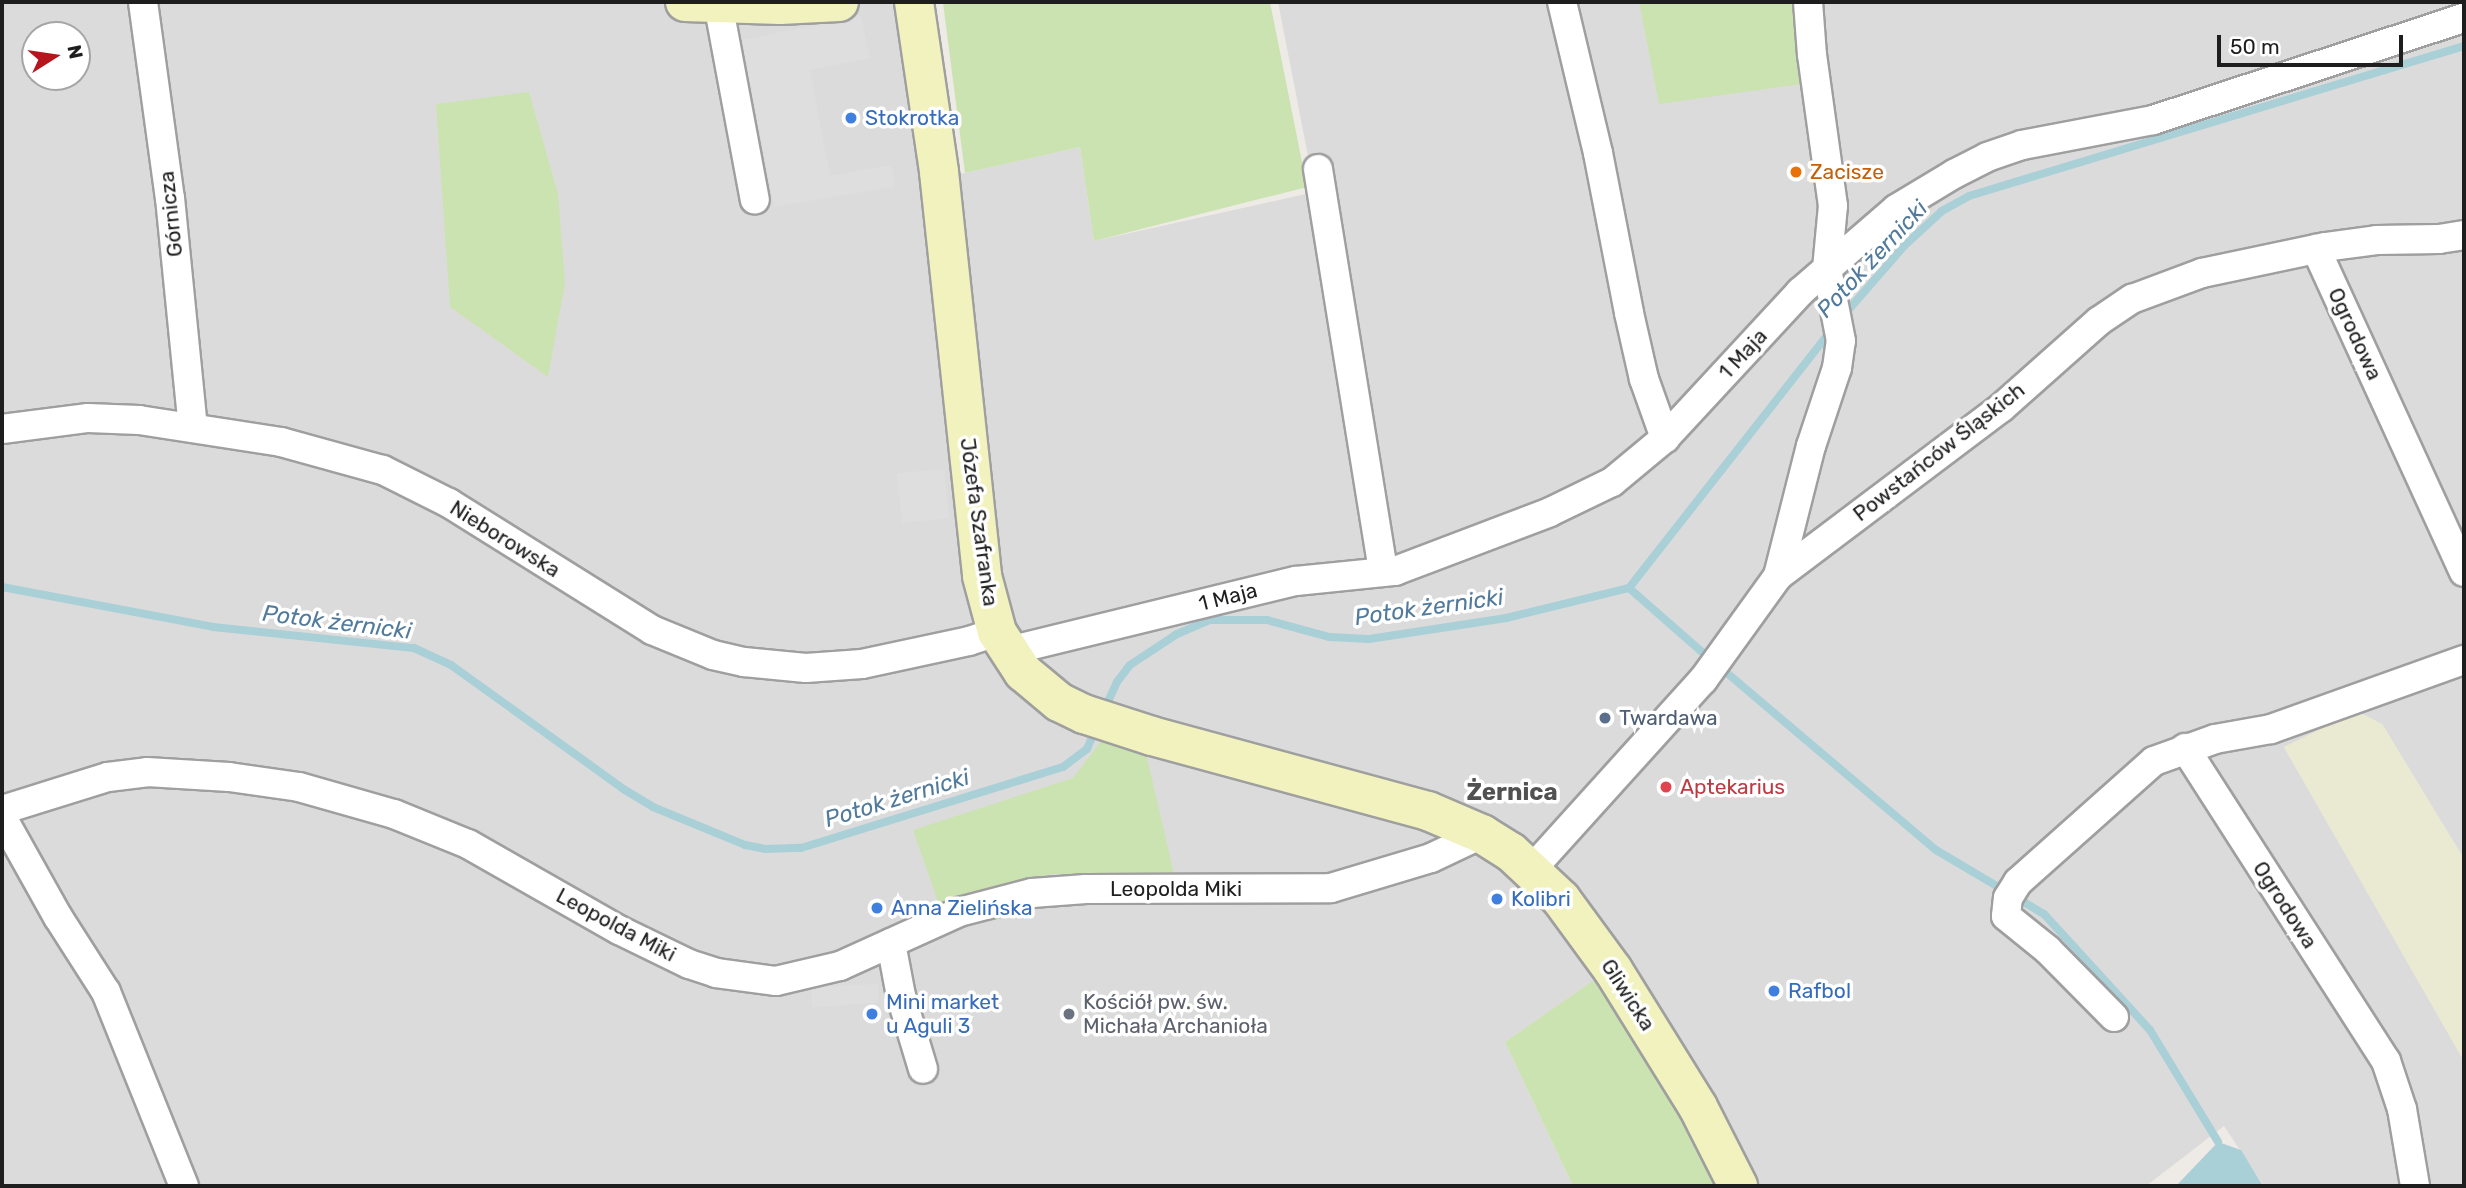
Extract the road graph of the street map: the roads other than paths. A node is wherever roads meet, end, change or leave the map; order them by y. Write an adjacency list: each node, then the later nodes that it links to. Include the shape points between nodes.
1 (143, 2): 13 (street, Górnicza, via 170,198)
2 (701, 2): 3 (street); 9 (street)
3 (839, 2)
4 (914, 2): 19 (street, Józefa Szafranka, via 939,172 979,551 988,605)
5 (1562, 2): 15 (street, via 1644,379)
6 (1808, 2): 12 (street, via 1833,206)
7 (2464, 18): 12 (street, 1 Maja, via 2153,120 2022,145 1987,157 1896,209)
8 (1318, 169): 16 (street)
9 (755, 200)
10 (2464, 235): 11 (street, Powstańców Śląskich)
11 (2316, 249): 17 (street, Ogrodowa); 18 (street, Powstańców Śląskich, via 2202,273 2132,299 2055,357 2001,408)
12 (1827, 269): 15 (street, 1 Maja, via 1800,292); 18 (street, via 1841,341 1837,368 1811,446)
13 (193, 428): 14 (street, Nieborowska, via 88,418); 19 (street, Nieborowska, via 281,442 399,477 631,618 713,655 774,667 839,667)
14 (2, 429)
15 (1665, 438): 16 (street, 1 Maja, via 1612,482 1550,512)
16 (1383, 572): 19 (street, 1 Maja, via 1296,581)
17 (2464, 572)
18 (1778, 576): 25 (street, Powstańców Śląskich, via 1703,680)
19 (1003, 641): 24 (street, Józefa Szafranka, via 1039,687 1084,714 1383,797)
20 (2464, 660): 21 (street, via 2271,729)
21 (2185, 748): 27 (street, via 2154,761 2013,890 2006,916 2048,950); 31 (street, Ogrodowa, via 2386,1061 2402,1109)
22 (2, 810): 26 (street, Leopolda Miki, via 108,777 147,772 266,782 362,804 433,829 498,860 641,943 716,973 790,980 840,966)
23 (2, 817): 29 (street, via 106,992)
24 (1482, 834): 25 (street, Gliwicka); 26 (street, Leopolda Miki, via 1432,858 1331,888 1032,893 959,912)
25 (1532, 869): 30 (street, Gliwicka, via 1567,908 1637,1007 1698,1107)
26 (891, 943): 28 (street)
27 (2114, 1017)
28 (923, 1069)
29 (184, 1186)
30 (1738, 1186)
31 (2414, 1186)

